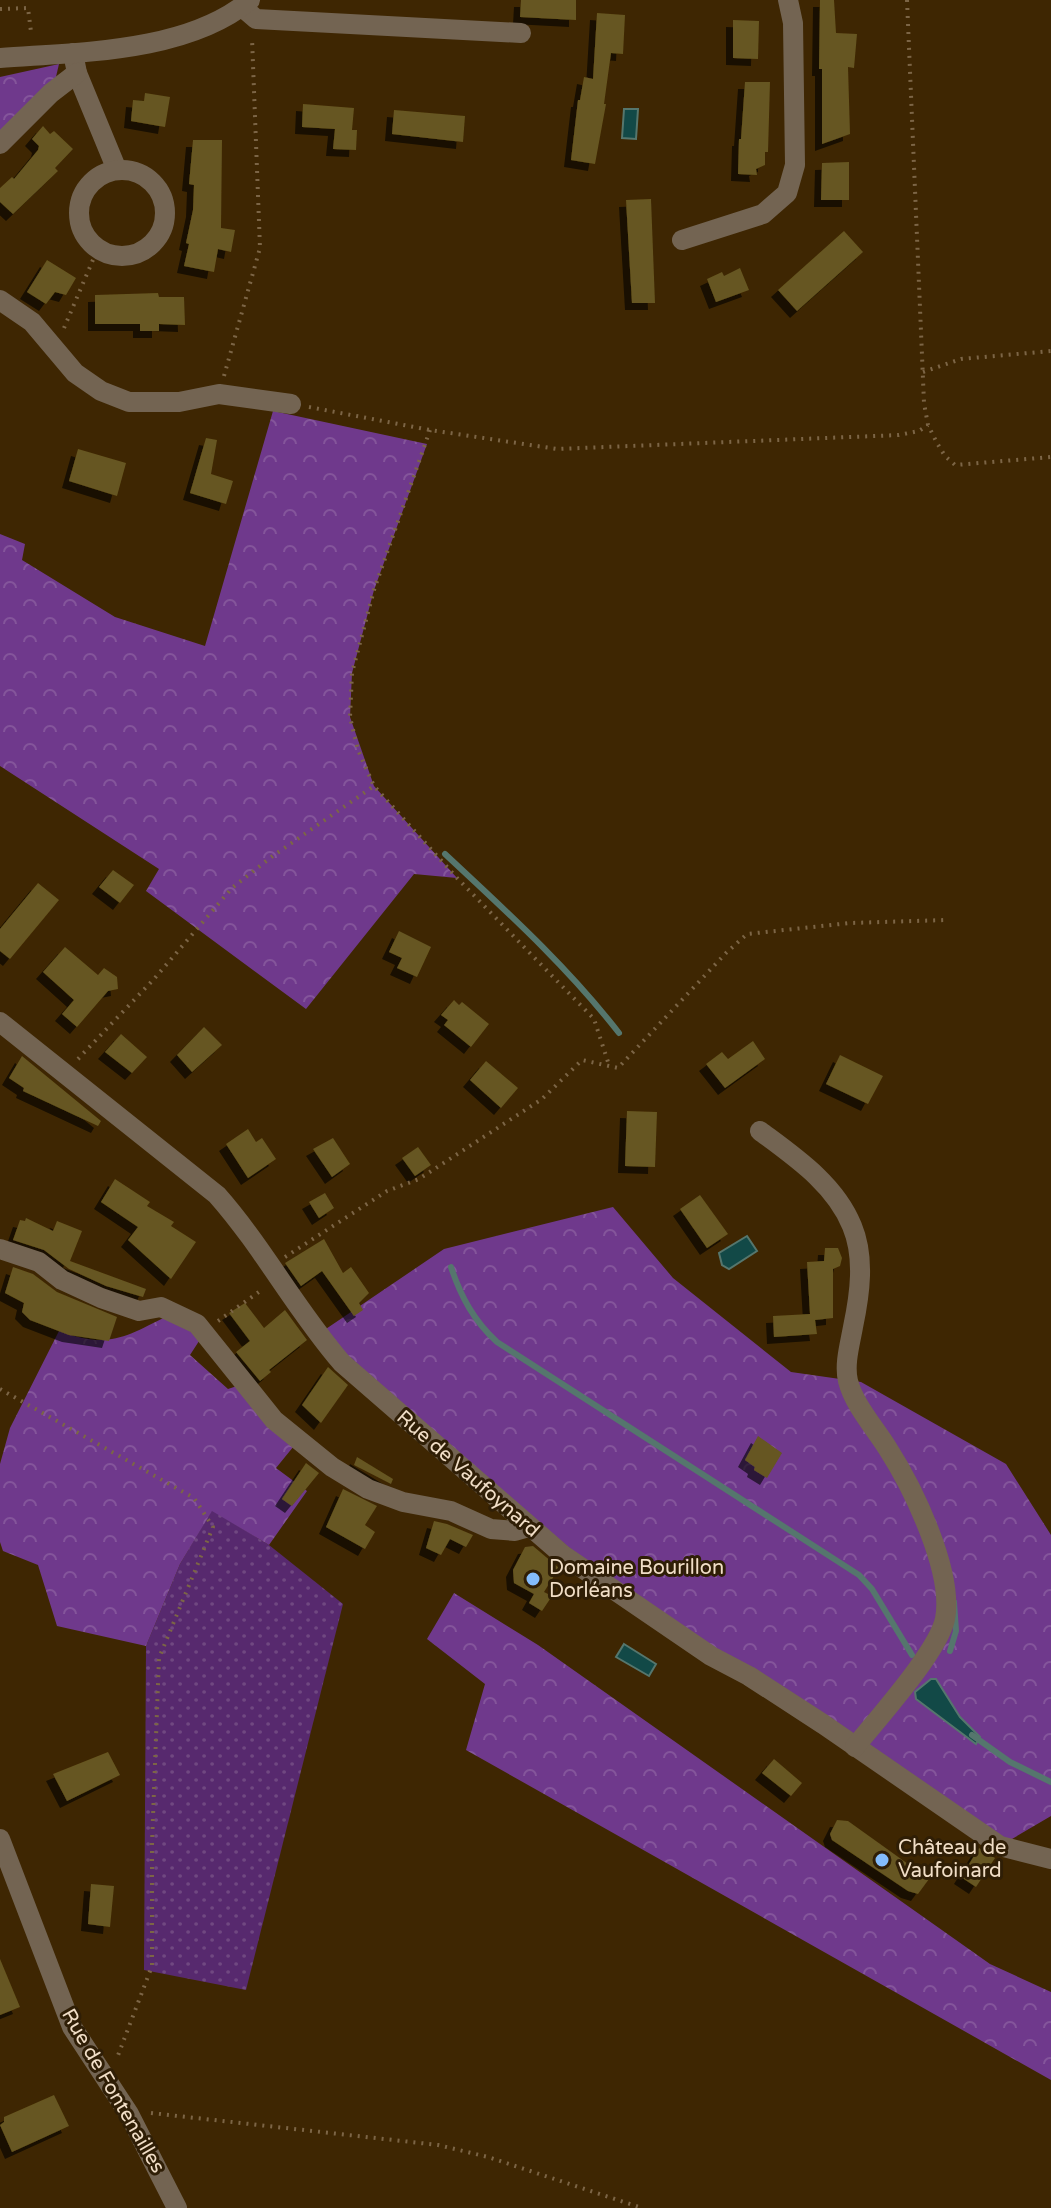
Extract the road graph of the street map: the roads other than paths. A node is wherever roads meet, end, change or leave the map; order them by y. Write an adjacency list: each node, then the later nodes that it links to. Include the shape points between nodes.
1 (788, 0): 8 (street, via 793,23 795,165 787,193 763,214)
2 (246, 3): 3 (street, via 256,19); 5 (street, via 186,33)
3 (521, 33)
4 (0, 58): 5 (street)
5 (75, 63): 6 (street); 7 (street)
6 (0, 144)
7 (117, 170): 7 (street, via 103,174 83,193 79,220 98,248 132,255 156,240 163,227 163,198 145,176)
8 (682, 240)
9 (0, 300): 10 (street, via 32,322 75,373 129,402 179,402 219,394)
10 (291, 404)
11 (0, 1022): 14 (street, Rue de Vaufoynard, via 217,1195 342,1363)
12 (760, 1131): 15 (street, via 822,1182 851,1223 860,1278 848,1381 921,1508 945,1595 946,1616 933,1648)
13 (0, 1249): 14 (street, via 39,1262 77,1288 133,1310 161,1307 197,1324 274,1420 349,1479 386,1497 451,1511 491,1529)
14 (529, 1527): 15 (street, Rue de Vaufoynard, via 711,1656)
15 (855, 1747): 17 (street, Rue de Vaufoynard, via 1000,1846)
16 (0, 1839): 18 (street, Rue de Fontenailles, via 72,2027 129,2114)
17 (1051, 1859)
18 (177, 2208)

